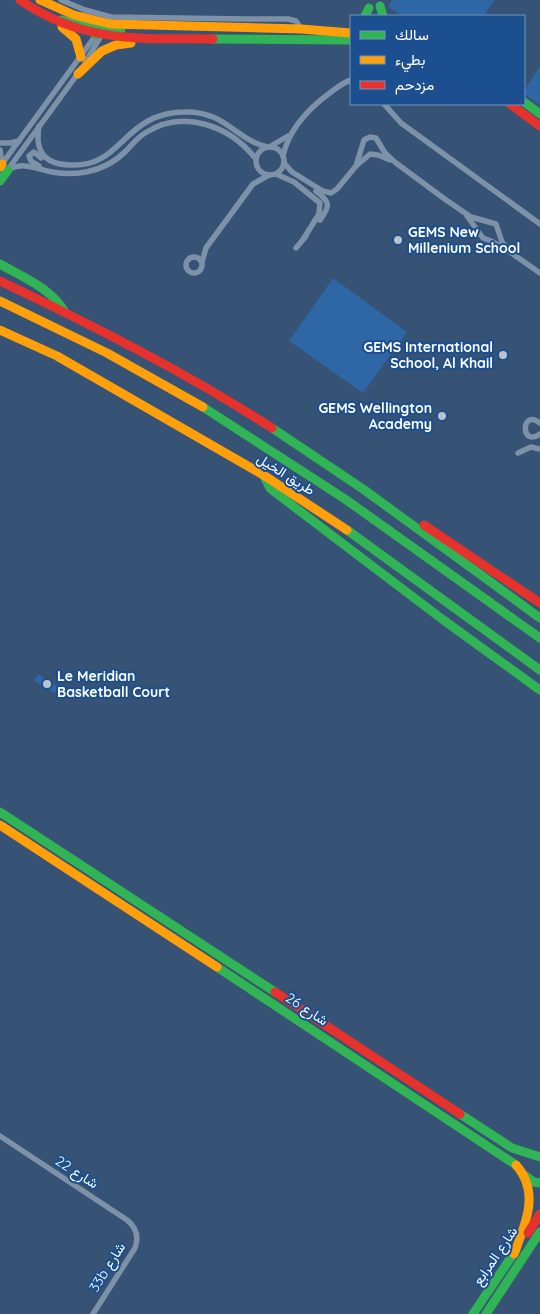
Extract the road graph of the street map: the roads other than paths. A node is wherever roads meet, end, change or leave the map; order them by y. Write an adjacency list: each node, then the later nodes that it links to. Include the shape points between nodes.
1 (20, 0): 5 (main road)
2 (40, 0): 7 (main road)
3 (62, 0): 4 (street, via 111,17)
4 (246, 19): 6 (main road); 8 (street, via 291,19)
5 (51, 20): 7 (main road); 7 (main road, via 101,26); 11 (main road, via 74,37)
6 (233, 27): 7 (main road); 8 (main road)
7 (101, 29): 10 (main road); 11 (street); 12 (street)
8 (302, 29): 9 (main road)
9 (350, 34): 10 (main road)
10 (147, 38): 12 (main road, via 108,47)
11 (81, 56): 21 (street)
12 (78, 74): 18 (street)
13 (350, 80): 20 (street, via 316,103)
14 (525, 103): 17 (main road)
15 (385, 105): 39 (street, via 401,123)
16 (511, 105): 19 (main road)
17 (540, 114)
18 (39, 126): 29 (street, via 37,139 41,151 50,160); 32 (street)
19 (540, 126)
20 (290, 134): 23 (street); 25 (street)
21 (19, 141): 22 (street); 32 (street)
22 (0, 142)
23 (269, 147): 25 (street, via 280,150); 26 (street, via 261,150); 29 (street, via 252,141 213,116 176,112 143,124 118,148 100,159 77,165)
24 (0, 150): 32 (street)
25 (284, 156): 27 (street)
26 (256, 159): 30 (street); 33 (street, via 237,139 224,131 184,121 151,130 101,168 74,174)
27 (284, 163): 34 (street); 37 (street)
28 (396, 163): 31 (street, via 381,155 370,154); 31 (street, via 376,138 370,137 362,142); 38 (street)
29 (62, 164): 33 (street, via 50,163 36,152 31,153 30,160)
30 (257, 166): 34 (street, via 262,172); 36 (street)
31 (356, 166): 37 (street, via 333,192)
32 (3, 167): 33 (street, via 23,165); 35 (main road)
33 (48, 171)
34 (272, 174): 36 (street); 40 (street, via 294,182 320,203 319,214)
35 (0, 181)
36 (253, 184): 41 (street)
37 (312, 185): 40 (street, via 326,199 328,206)
38 (466, 214): 43 (street, via 483,238); 43 (street, via 496,224 502,242)
39 (540, 224)
40 (304, 238): 42 (street)
41 (206, 248): 44 (street); 45 (street)
42 (296, 248)
43 (510, 252): 47 (street)
44 (193, 256): 45 (street); 45 (street, via 186,263 187,270 195,273 200,270)
45 (202, 262)
46 (0, 264): 50 (main road, via 50,293)
47 (540, 273)
48 (0, 281): 50 (main road)
49 (0, 301): 60 (main road, طريق الخيل, via 142,371 237,428 351,502)
50 (65, 312): 57 (main road, via 227,399)
51 (0, 330): 56 (main road, طريق الخيل, via 57,356)
52 (540, 423): 53 (street, via 532,420 525,425 528,435)
53 (539, 436)
54 (540, 449): 55 (street, via 531,447)
55 (518, 452)
56 (264, 476): 61 (main road, via 276,494); 62 (main road, طريق الخيل, via 392,561)
57 (381, 502): 58 (main road, via 400,508); 59 (main road)
58 (540, 603)
59 (540, 618)
60 (540, 638)
61 (483, 649): 63 (main road); 64 (main road, via 491,660)
62 (540, 670)
63 (540, 690)
64 (540, 700)
65 (0, 812): 67 (main road, شارع 26)
66 (0, 825): 68 (main road, شارع 26)
67 (108, 883): 68 (main road); 70 (main road, شارع 26)
68 (100, 890): 73 (main road, شارع 26, via 458,1124 514,1163)
69 (0, 1136): 76 (street, شارع 22, via 127,1220)
70 (512, 1148): 71 (main road, شارع 26); 72 (main road, via 523,1156)
71 (540, 1157)
72 (540, 1161)
73 (526, 1176): 74 (main road); 78 (main road, via 533,1193 532,1205)
74 (540, 1183)
75 (540, 1214): 78 (main road, شارع المرابع)
76 (137, 1232): 79 (street, 33b شارع, via 135,1248)
77 (538, 1236): 81 (main road, شارع المرابع)
78 (514, 1254): 80 (main road, شارع المرابع)
79 (93, 1314)
80 (473, 1314)
81 (486, 1314)

